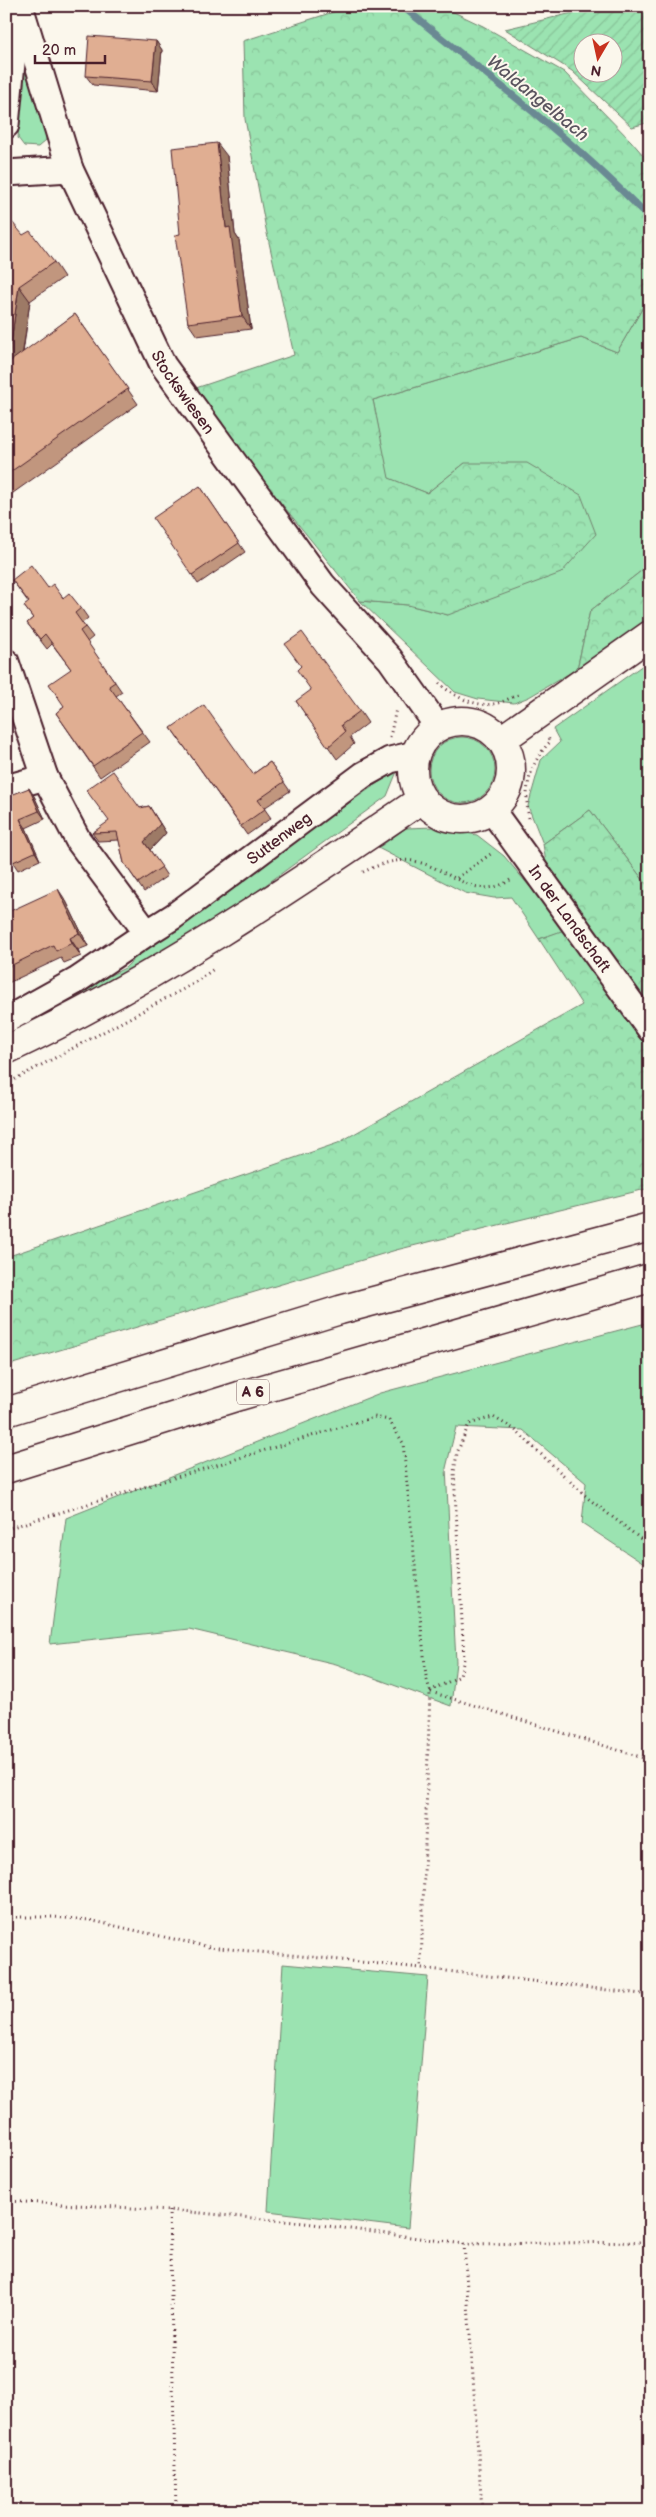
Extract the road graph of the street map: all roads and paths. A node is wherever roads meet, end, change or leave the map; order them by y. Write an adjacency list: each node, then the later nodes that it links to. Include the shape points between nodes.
1 (18, 6): 2 (street); 3 (street, Stockswiesen)
2 (6, 125)
3 (70, 169): 4 (street); 9 (street, Stockswiesen, via 163,365 324,585 390,659)
4 (6, 173)
5 (650, 635): 8 (main road)
6 (6, 662): 12 (street)
7 (434, 677): 8 (path, via 453,694 478,703 494,704 519,694)
8 (535, 716): 10 (main road); 16 (path, via 550,742 540,752 530,775 527,807 530,820)
9 (438, 727): 10 (main road, via 465,721 491,730); 11 (main road)
10 (501, 740): 15 (main road, via 509,755 511,772 508,788)
11 (402, 757): 14 (main road, via 412,770 415,787); 18 (street, Suttenweg, via 363,775 174,916)
12 (45, 777): 13 (street); 18 (street, via 78,840)
13 (6, 788)
14 (422, 799): 15 (main road, via 437,813 453,818 470,819); 21 (main road, via 176,960 58,1026)
15 (491, 809): 16 (street, In der Landschaft)
16 (512, 836): 17 (street, In der Landschaft); 17 (path, via 456,878 493,889)
17 (532, 865): 20 (street, In der Landschaft)
18 (147, 932): 19 (street, Suttenweg, via 76,981)
19 (6, 1020)
20 (650, 1029)
21 (6, 1050)
22 (650, 1227): 24 (main road, via 340,1310)
23 (650, 1278): 25 (main road, A 6, via 239,1396)
24 (6, 1412)
25 (6, 1469)
26 (6, 1529): 28 (path, via 374,1417 389,1420 403,1443)
27 (650, 1546): 28 (path, via 589,1499 514,1429 493,1417 470,1424 457,1453 454,1472 464,1659 460,1676)
28 (430, 1691): 29 (path); 31 (path)
29 (650, 1760)
30 (6, 1917): 31 (path, via 89,1920 209,1947)
31 (421, 1968): 32 (path)
32 (650, 1995)
33 (6, 2201): 34 (path)
34 (169, 2210): 36 (path, via 305,2223); 37 (path)
35 (650, 2242): 36 (path)
36 (464, 2244): 38 (path)
37 (176, 2511)
38 (482, 2511)

